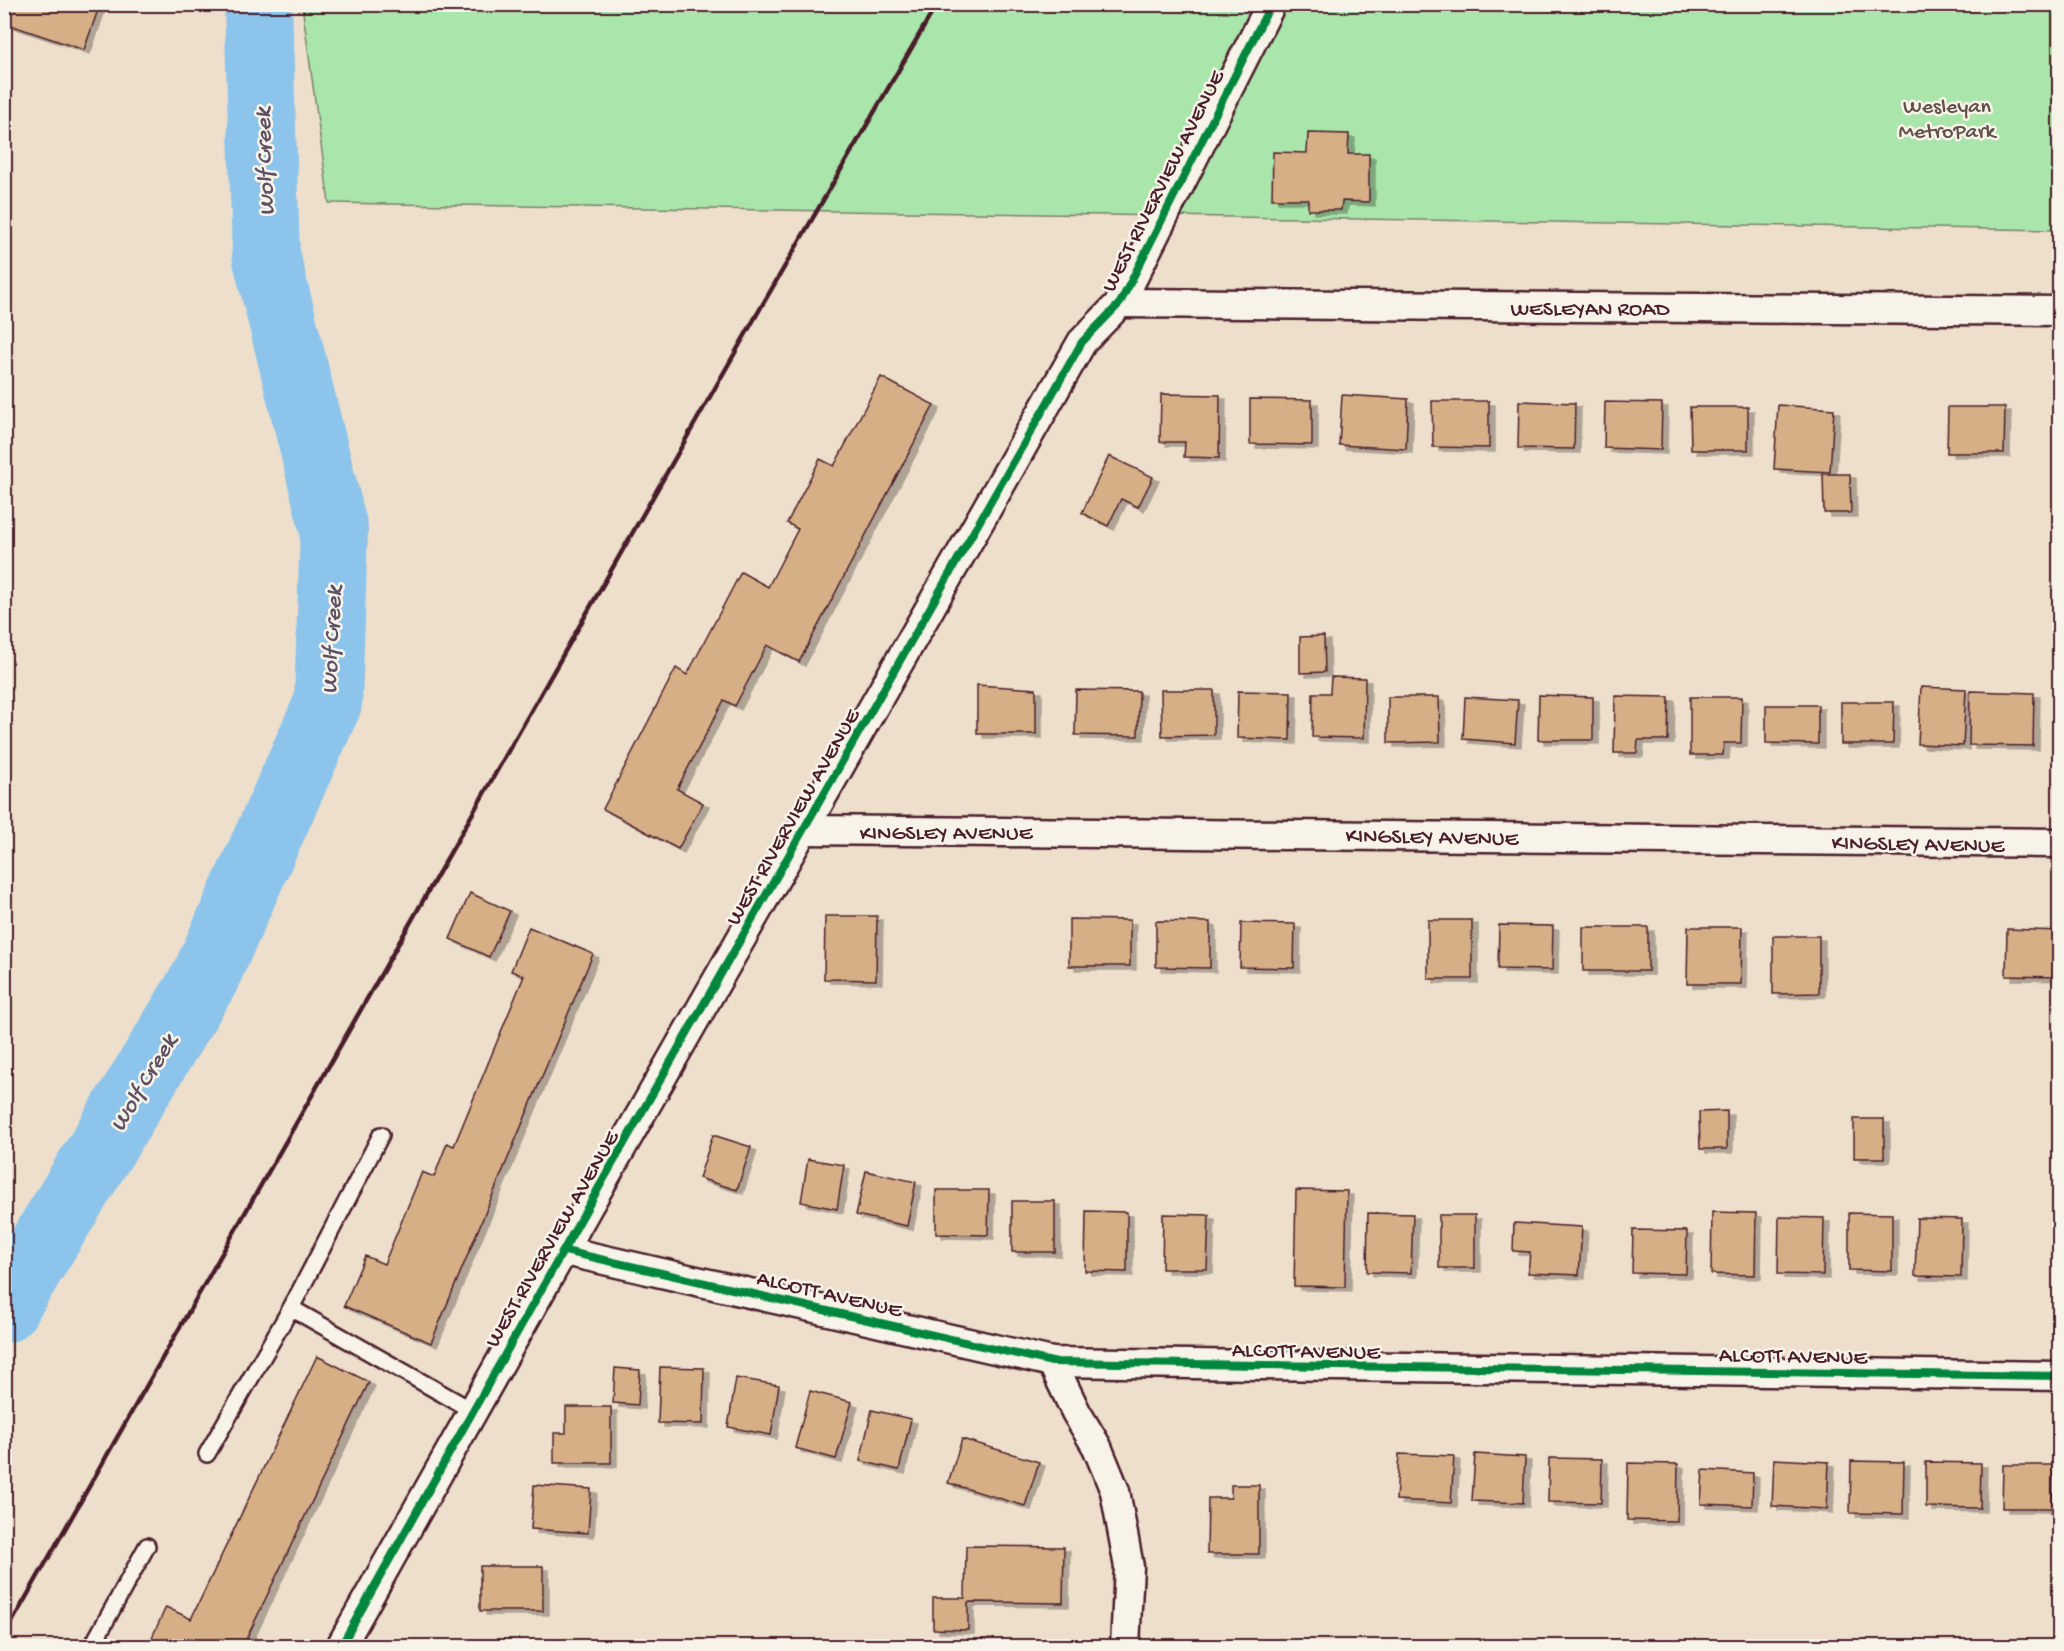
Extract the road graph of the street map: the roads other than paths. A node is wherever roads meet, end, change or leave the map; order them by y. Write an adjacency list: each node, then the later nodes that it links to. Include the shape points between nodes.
1 (1272, 4): 2 (street, WEST RIVERVIEW AVENUE)
2 (1120, 303): 3 (street, WESLEYAN ROAD); 4 (street, WEST RIVERVIEW AVENUE, via 1082,342)
3 (2060, 311)
4 (804, 830): 5 (street, KINGSLEY AVENUE); 7 (street, WEST RIVERVIEW AVENUE)
5 (2060, 843)
6 (381, 1135): 8 (lane)
7 (566, 1251): 9 (street, ALCOTT AVENUE); 11 (street, WEST RIVERVIEW AVENUE)
8 (291, 1308): 11 (lane); 12 (lane)
9 (1052, 1362): 10 (street, ALCOTT AVENUE); 16 (street, via 1097,1447 1115,1491 1130,1567)
10 (2060, 1376)
11 (473, 1411): 15 (street, WEST RIVERVIEW AVENUE)
12 (207, 1454)
13 (147, 1546): 14 (lane)
14 (92, 1647)
15 (341, 1647)
16 (1125, 1647)

